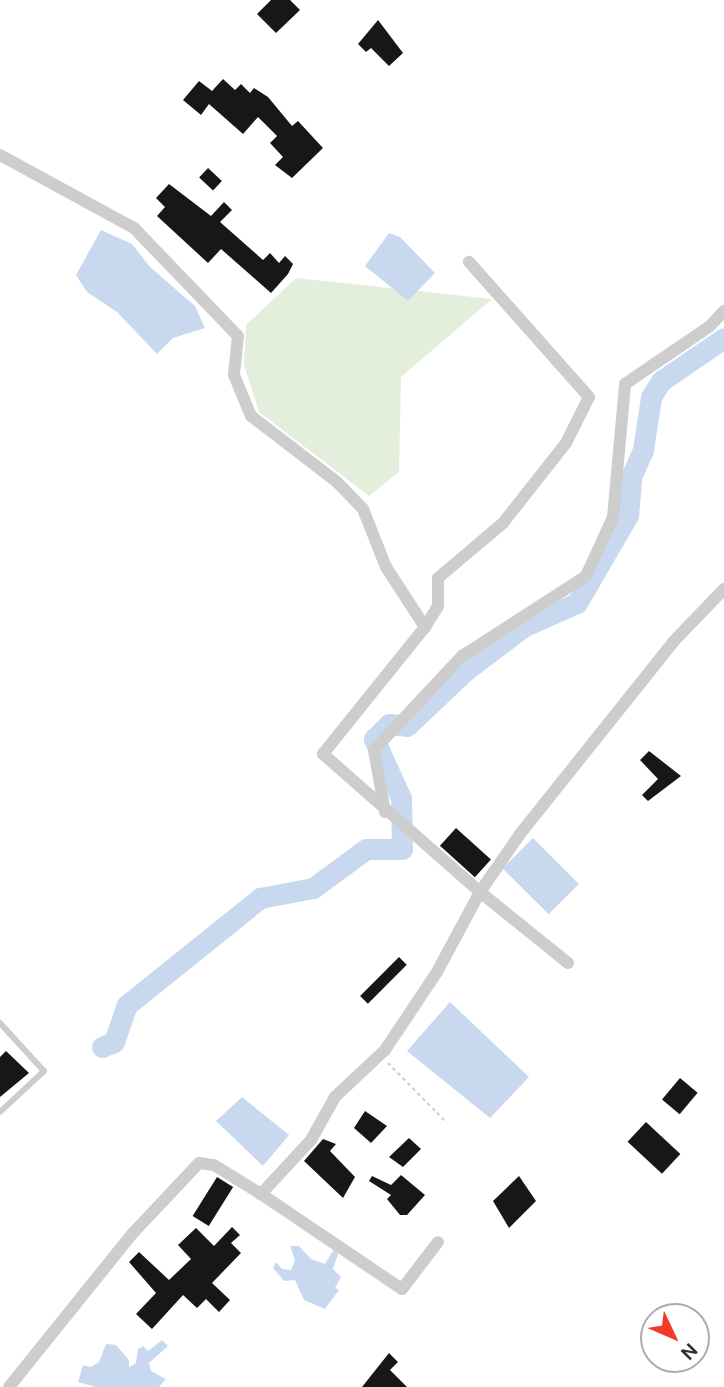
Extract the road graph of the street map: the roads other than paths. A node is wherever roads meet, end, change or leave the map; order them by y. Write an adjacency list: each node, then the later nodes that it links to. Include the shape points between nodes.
1 (0, 155): 5 (street, via 134,228 238,336 234,375 251,416 337,482 363,509 386,567)
2 (469, 262): 5 (street, via 589,397 566,443 503,523 438,578 438,606)
3 (724, 311): 6 (street, via 710,326 625,384 613,517 586,576 462,656 374,750)
4 (724, 589): 7 (street, via 673,642 520,834)
5 (425, 627): 6 (street, via 323,754)
6 (385, 812): 7 (street)
7 (480, 892): 8 (street); 11 (street, via 437,972 380,1055 335,1097 311,1140)
8 (568, 963)
9 (0, 1023): 10 (lane, via 44,1071)
10 (0, 1112)
11 (261, 1194): 12 (street, via 401,1289); 13 (street, via 214,1165 199,1163 133,1233)
12 (438, 1242)
13 (9, 1387)

